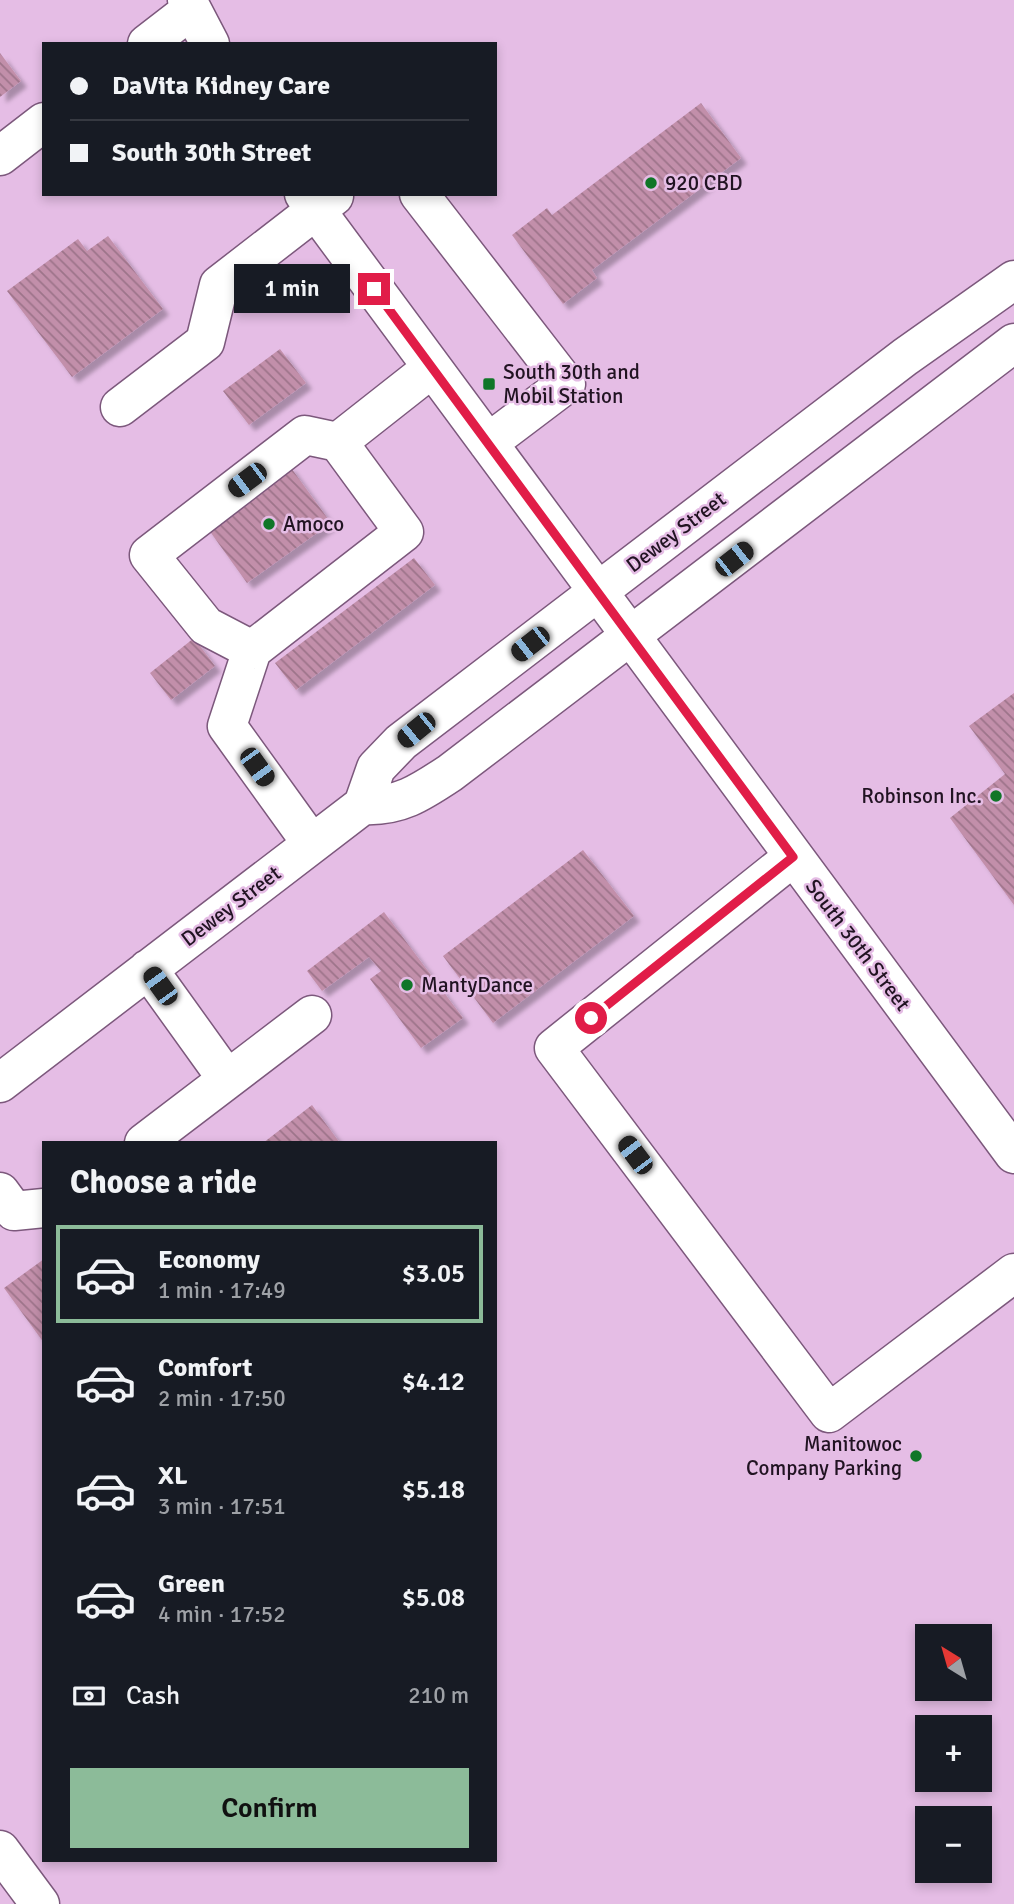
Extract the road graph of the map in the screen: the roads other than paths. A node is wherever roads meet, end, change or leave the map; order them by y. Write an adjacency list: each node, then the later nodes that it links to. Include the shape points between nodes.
1 (189, 5): 2 (street); 3 (street)
2 (149, 42)
3 (209, 42)
4 (42, 124): 5 (street)
5 (0, 156)
6 (421, 196): 13 (street, via 566,384)
7 (318, 199): 10 (street, South 30th Street); 11 (street, via 219,285 205,342)
8 (1014, 280): 14 (street, Dewey Street, via 947,325)
9 (1014, 344): 15 (street)
10 (432, 368): 12 (street); 13 (street, South 30th Street)
11 (120, 407)
12 (338, 442): 16 (street, via 404,532); 16 (street, via 305,435 149,555 206,626)
13 (488, 443): 14 (street, South 30th Street)
14 (598, 592): 15 (street, South 30th Street); 17 (street, Dewey Street, via 390,751 370,778)
15 (631, 637): 17 (street, via 420,793 387,806); 19 (street, South 30th Street)
16 (253, 650): 18 (street, via 227,726)
17 (363, 805): 18 (street, Dewey Street)
18 (312, 844): 20 (street, Dewey Street)
19 (793, 857): 25 (street, South 30th Street); 28 (street, via 554,1048 829,1413)
20 (148, 969): 22 (street); 23 (street, Dewey Street)
21 (312, 1015): 22 (street)
22 (227, 1079): 24 (street)
23 (0, 1083)
24 (147, 1141)
25 (1014, 1154)
26 (0, 1192): 27 (street, via 14,1211)
27 (42, 1208)
28 (1014, 1273)
29 (0, 1850): 30 (street)
30 (40, 1904)

